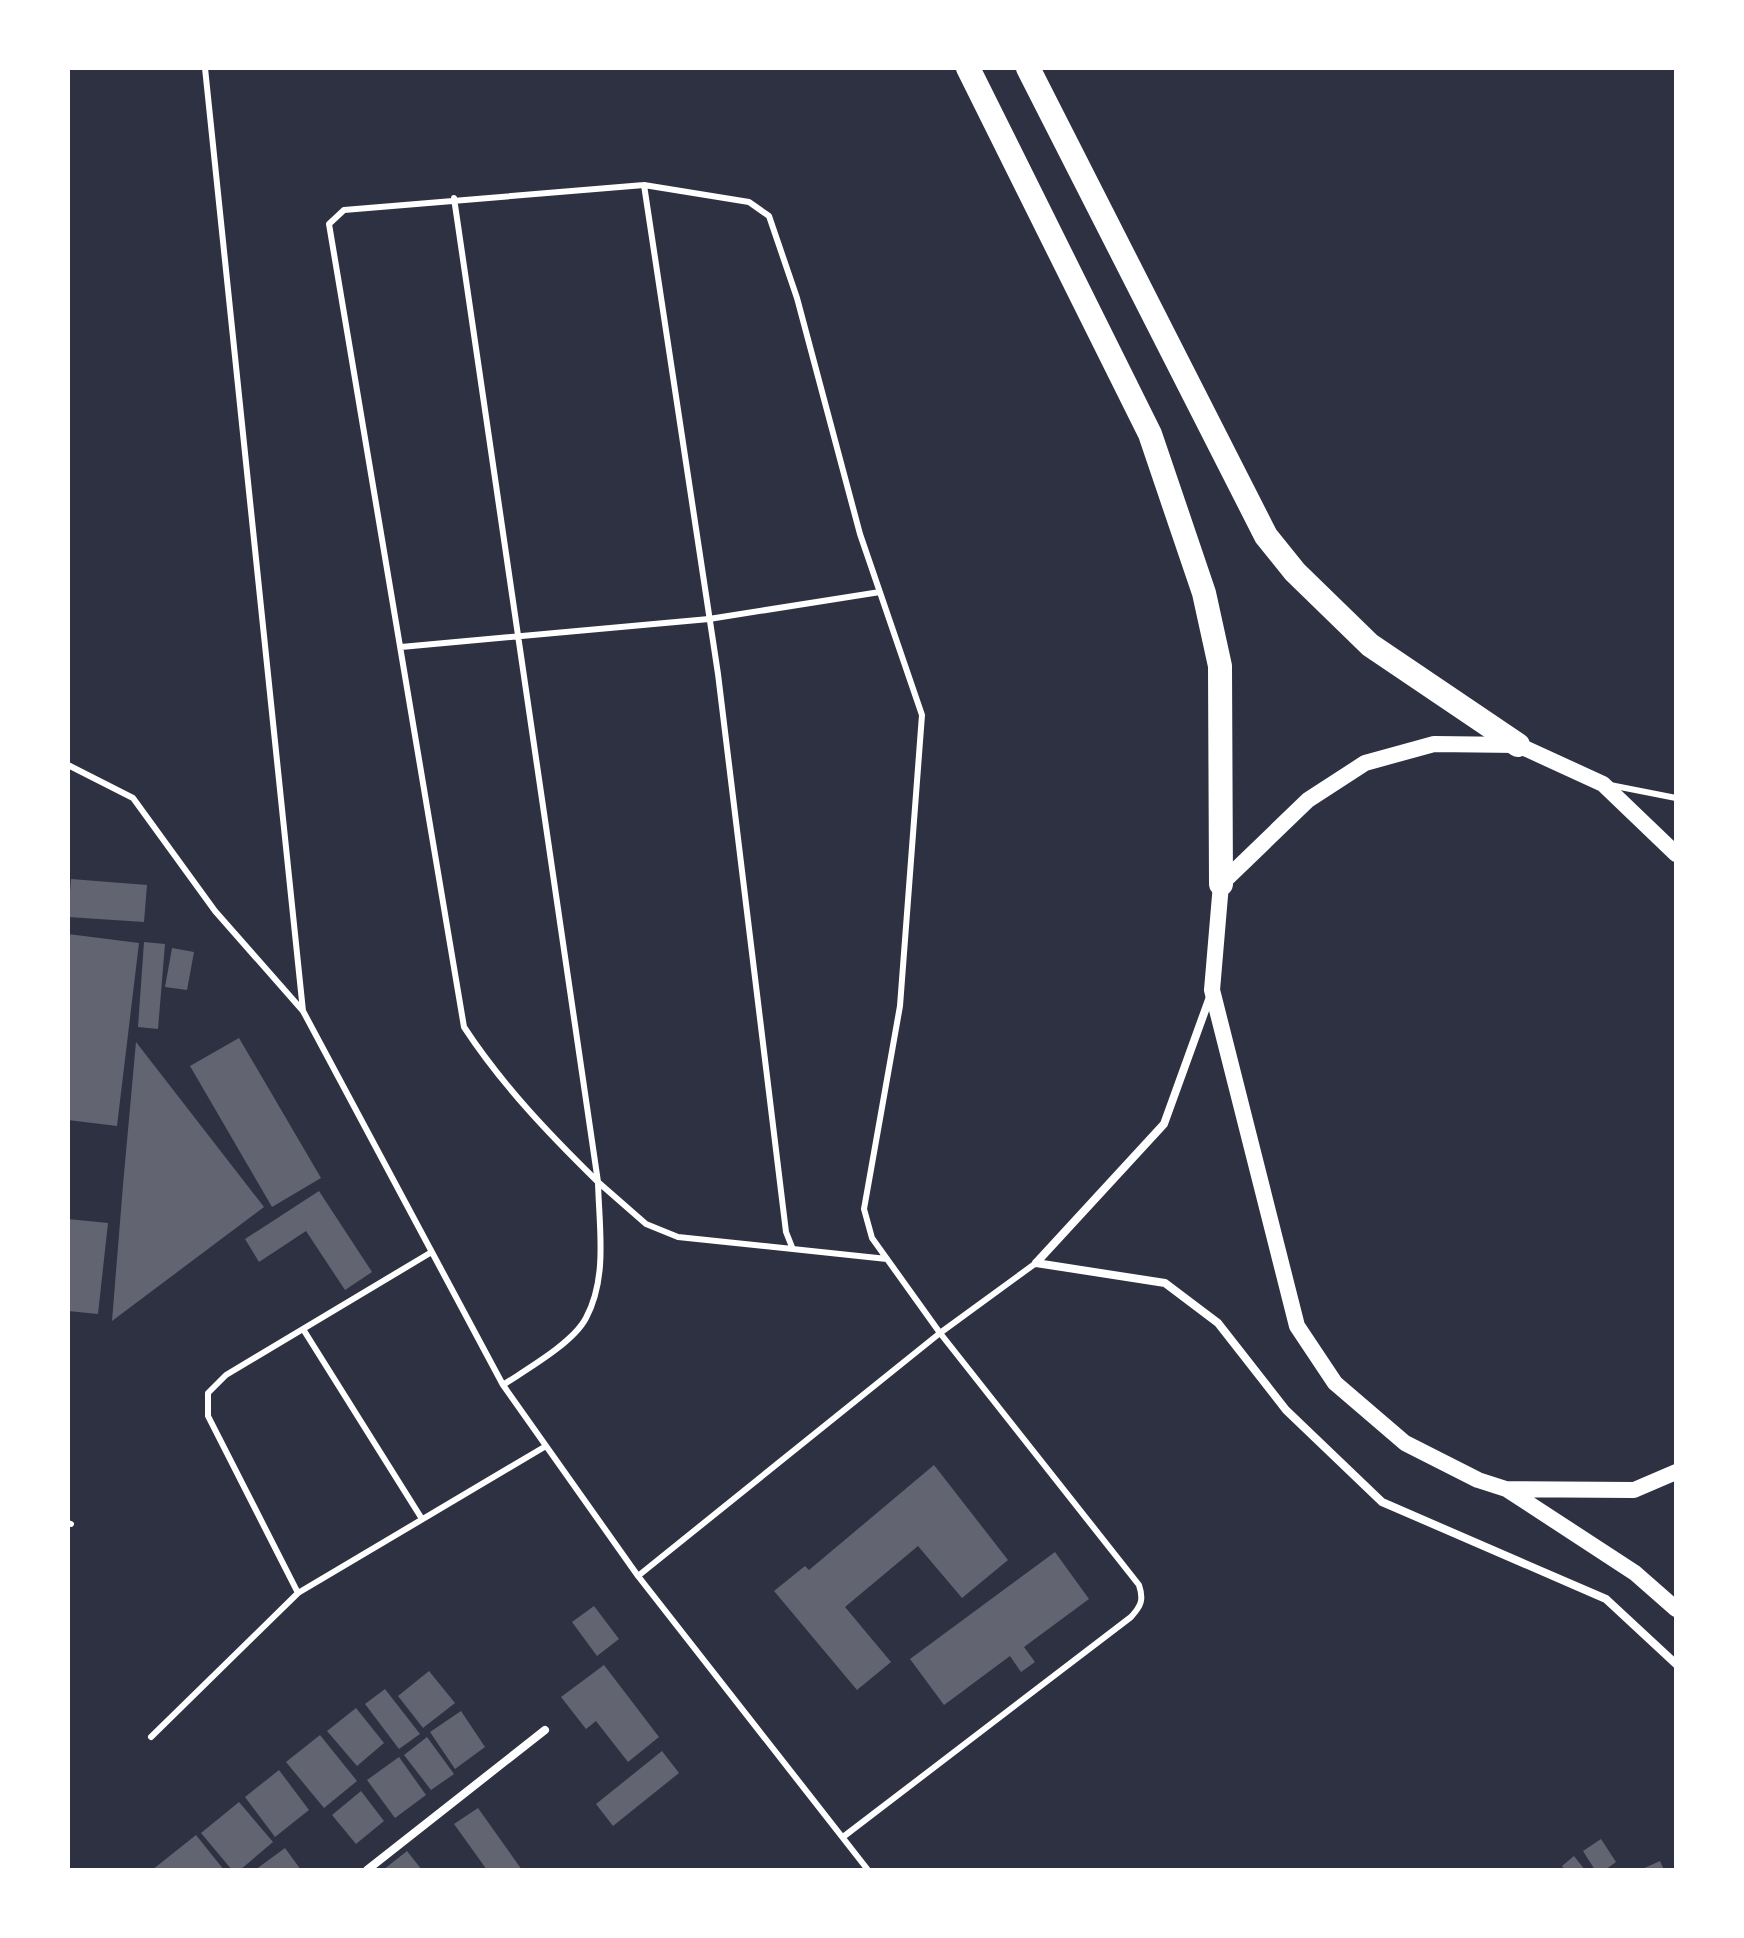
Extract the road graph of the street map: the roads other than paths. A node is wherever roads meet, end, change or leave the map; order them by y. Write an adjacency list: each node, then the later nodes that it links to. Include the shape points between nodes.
1 (205, 68): 17 (lane)
2 (968, 68): 15 (highway, via 1150,434 1204,593 1220,666)
3 (1028, 68): 10 (highway, via 1266,536 1370,645)
4 (644, 185): 5 (lane); 6 (lane, via 749,202 769,216); 7 (lane)
5 (454, 198): 8 (lane); 9 (lane, via 344,210 329,224)
6 (880, 592): 7 (lane); 21 (lane, via 922,715 900,1006 864,1209 872,1238)
7 (709, 619): 8 (lane); 19 (lane)
8 (519, 637): 9 (lane); 18 (lane)
9 (401, 647): 18 (lane, via 464,1027 554,1140)
10 (1518, 745): 12 (main road); 15 (main road, via 1434,744 1365,763 1308,800)
11 (68, 765): 17 (lane, via 133,798 215,911)
12 (1603, 784): 13 (lane); 14 (main road)
13 (1676, 798)
14 (1676, 854)
15 (1221, 884): 16 (main road)
16 (1212, 990): 22 (street, via 1164,1124); 28 (main road, via 1297,1326 1335,1383 1405,1443)
17 (303, 1011): 20 (lane)
18 (598, 1182): 19 (lane, via 646,1224 678,1237); 25 (lane, via 600,1280 585,1320 549,1354)
19 (792, 1247): 21 (lane)
20 (430, 1253): 23 (lane); 25 (lane)
21 (887, 1259): 24 (lane)
22 (1036, 1263): 24 (lane); 33 (street, via 1165,1283 1218,1323 1286,1410 1382,1502 1606,1599)
23 (303, 1329): 29 (lane); 31 (lane, via 226,1375 208,1393 208,1416)
24 (940, 1333): 30 (lane); 36 (lane, via 1143,1596 1131,1617)
25 (503, 1385): 26 (lane)
26 (546, 1446): 29 (lane); 30 (lane)
27 (1676, 1472): 28 (main road, via 1634,1490)
28 (1506, 1489): 32 (main road, via 1635,1573)
29 (422, 1519): 31 (lane)
30 (638, 1576): 36 (lane)
31 (298, 1593): 35 (lane)
32 (1676, 1609)
33 (1676, 1664)
34 (545, 1730): 38 (street)
35 (151, 1737)
36 (843, 1837): 37 (lane)
37 (866, 1867): 39 (lane)
38 (367, 1870)
39 (857, 1870)

